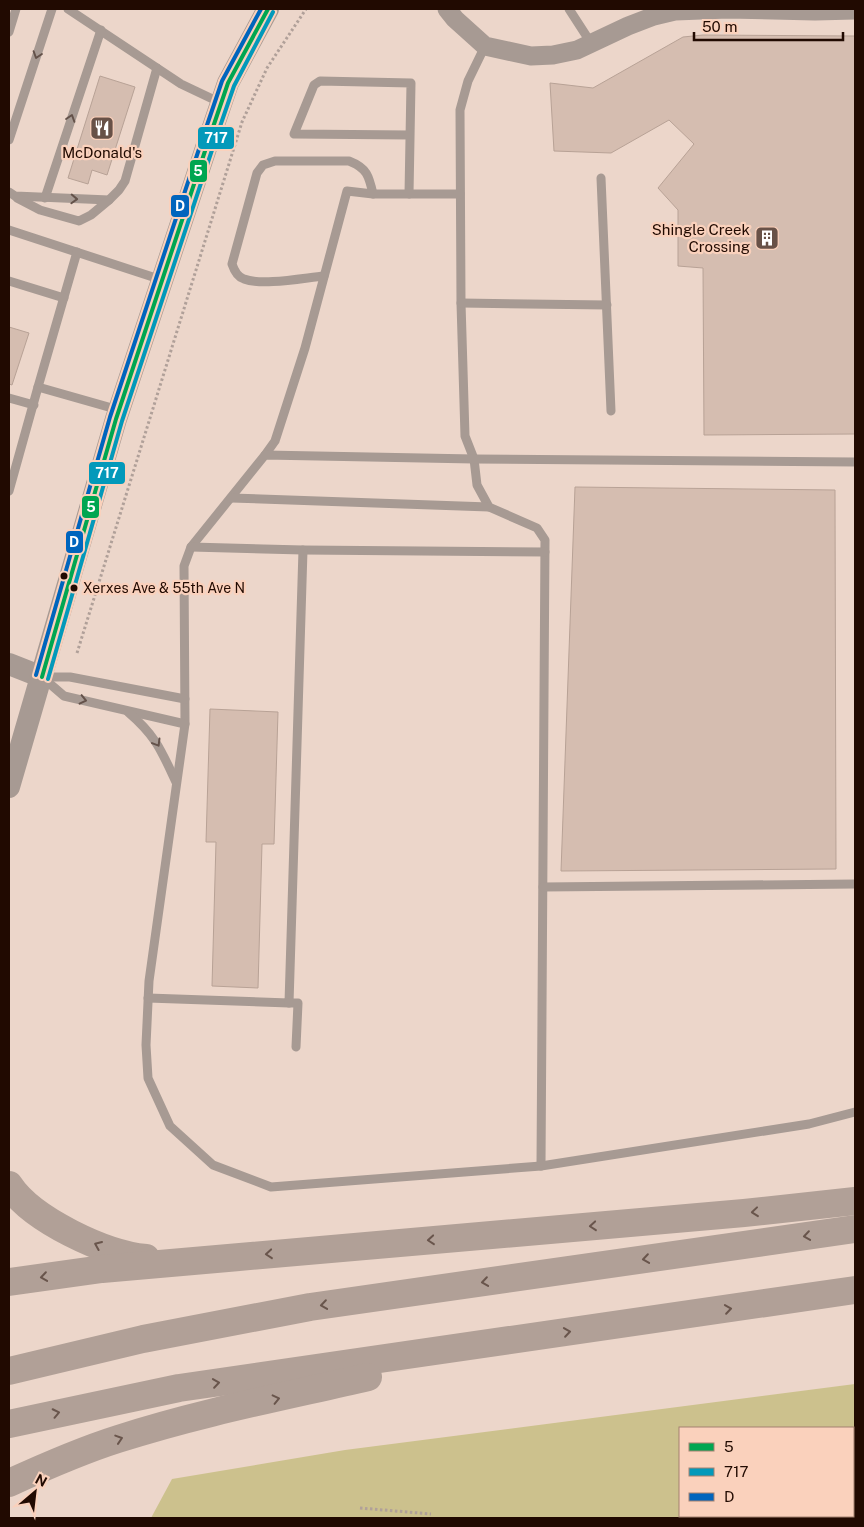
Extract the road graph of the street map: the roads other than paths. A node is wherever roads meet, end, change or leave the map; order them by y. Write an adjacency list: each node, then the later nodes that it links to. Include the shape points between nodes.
1 (16, 9): 9 (lane)
2 (52, 9): 15 (lane, one-way to 15)
3 (68, 9): 8 (lane)
4 (268, 9): 13 (street, via 228,82)
5 (447, 9): 11 (street)
6 (569, 9): 10 (lane)
7 (855, 10): 10 (street, via 675,11 654,16)
8 (101, 30): 12 (lane); 21 (lane, one-way to 8)
9 (9, 32)
10 (591, 43): 11 (street, via 577,50 531,56)
11 (485, 46): 20 (lane, via 468,81 460,110)
12 (157, 68): 13 (lane); 22 (lane, via 125,180)
13 (221, 104): 26 (street)
14 (410, 134): 14 (lane, via 411,83 320,80 314,85 294,134); 19 (lane)
15 (9, 140)
16 (600, 178): 30 (lane)
17 (12, 194): 21 (lane); 22 (lane, via 40,210 78,221)
18 (373, 194): 19 (lane); 25 (lane, via 347,191); 25 (lane, via 369,176 350,161 275,160 263,165 257,173 232,264 236,274 243,279 262,282)
19 (409, 194): 20 (lane)
20 (460, 194): 29 (lane)
21 (45, 198): 22 (lane, one-way to 22)
22 (109, 200)
23 (9, 230): 24 (lane)
24 (77, 252): 26 (lane); 28 (lane)
25 (324, 276): 36 (lane, via 288,404 275,441)
26 (162, 280): 34 (street)
27 (9, 281): 28 (lane)
28 (64, 298): 31 (lane)
29 (460, 303): 30 (lane); 37 (lane, via 465,436)
30 (606, 305): 35 (lane)
31 (38, 386): 33 (lane); 34 (lane)
32 (9, 398): 33 (lane)
33 (34, 405): 39 (lane)
34 (119, 410): 46 (street)
35 (612, 411)
36 (265, 455): 37 (lane); 40 (lane)
37 (474, 459): 38 (lane); 41 (lane, via 477,485)
38 (855, 462)
39 (9, 491)
40 (230, 498): 41 (lane); 42 (lane)
41 (489, 507): 44 (lane, via 537,528 545,540)
42 (191, 547): 43 (lane); 47 (lane, via 184,566)
43 (303, 550): 44 (lane); 55 (lane)
44 (545, 552): 53 (lane)
45 (9, 664): 46 (street)
46 (42, 677): 47 (lane, via 70,677); 48 (lane, one-way to 48, via 64,696); 51 (street)
47 (185, 699): 49 (lane)
48 (126, 710): 49 (lane); 50 (lane, one-way to 50, via 159,744)
49 (185, 724): 50 (lane)
50 (176, 784): 54 (lane)
51 (9, 787)
52 (855, 884): 53 (lane)
53 (543, 886): 58 (lane)
54 (148, 998): 55 (lane); 58 (lane, via 148,1078 170,1126 213,1165 271,1187)
55 (289, 1003): 56 (lane, via 298,1003)
56 (296, 1047)
57 (855, 1112): 58 (lane, via 809,1124)
58 (541, 1166)
59 (9, 1185): 62 (highway, one-way to 59, via 125,1255 78,1236 38,1213)
60 (855, 1201): 62 (highway, one-way to 62)
61 (855, 1230): 66 (highway, one-way to 66, via 310,1307 142,1339)
62 (180, 1262): 63 (highway, one-way to 63)
63 (9, 1282)
64 (855, 1290): 65 (highway, one-way to 64)
65 (540, 1336): 67 (highway, one-way to 65, via 179,1388); 68 (highway, one-way to 65, via 86,1450 158,1427)
66 (9, 1371)
67 (9, 1424)
68 (9, 1483)

